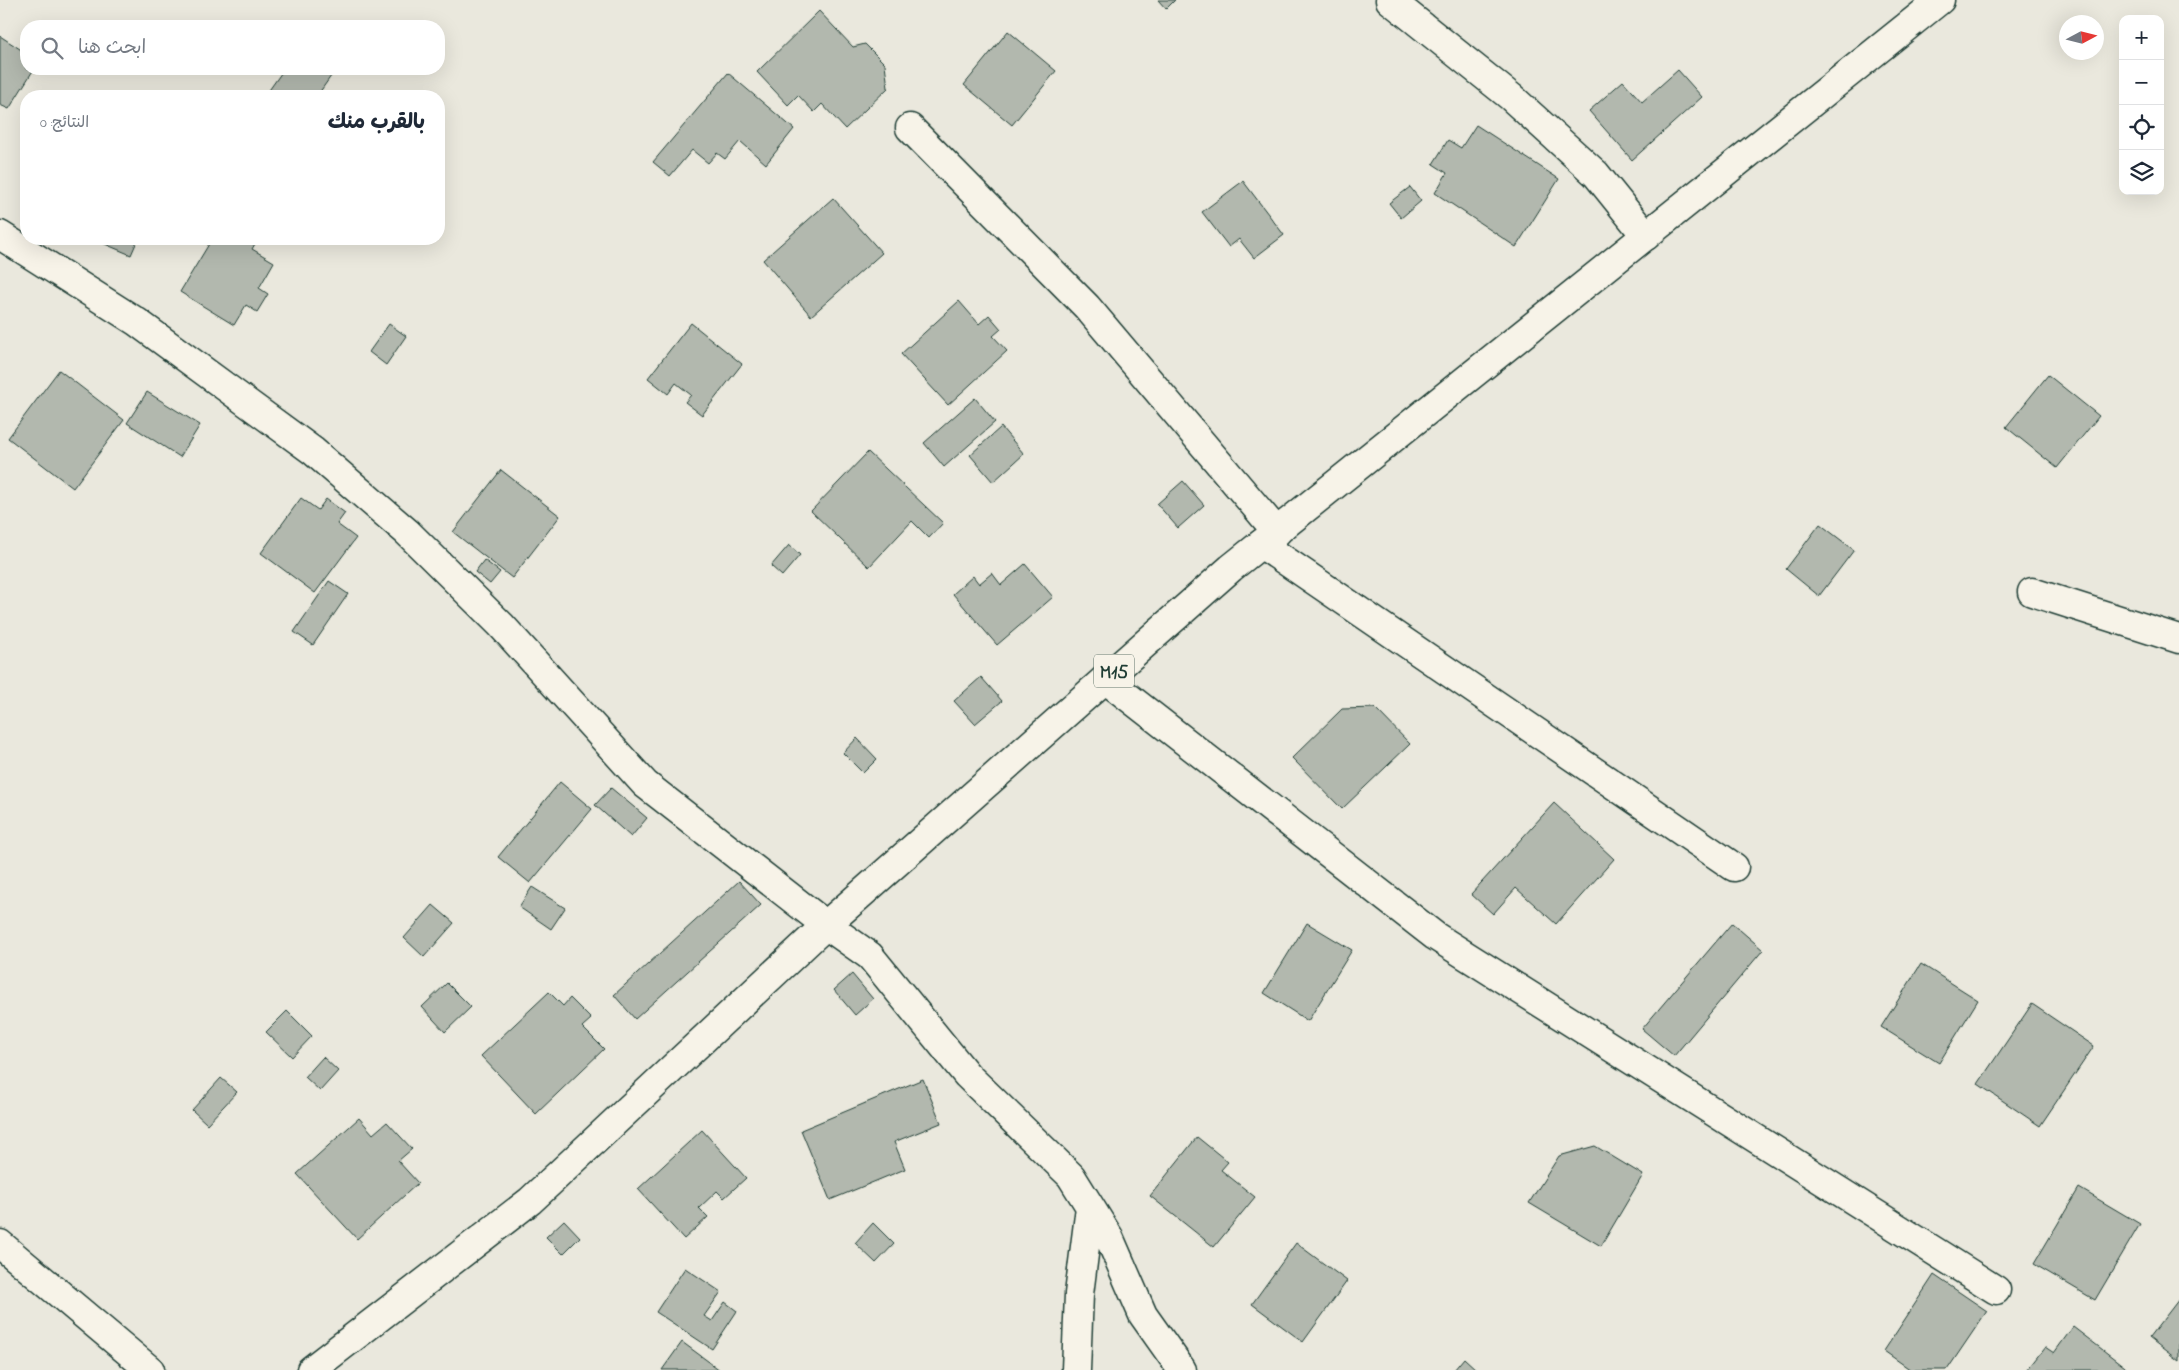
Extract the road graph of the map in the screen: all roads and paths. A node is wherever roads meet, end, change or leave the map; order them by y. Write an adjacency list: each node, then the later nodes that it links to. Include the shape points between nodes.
1 (1390, 0): 5 (main road, via 1511,97 1596,174)
2 (1940, 0): 5 (main road, M15)
3 (910, 128): 6 (main road, via 1087,307)
4 (0, 235): 11 (main road, via 136,322 314,450 407,532 501,624 645,784)
5 (1646, 236): 6 (main road, M15)
6 (1269, 538): 9 (main road, M15); 10 (main road)
7 (2032, 592): 8 (main road)
8 (2179, 639)
9 (1105, 679): 11 (main road, M15); 14 (main road, via 1435,936)
10 (1734, 867)
11 (826, 925): 12 (main road, via 870,956 967,1075 1071,1176); 16 (main road, M15, via 530,1201)
12 (1090, 1207): 17 (main road, via 1079,1294); 18 (main road, via 1109,1237 1143,1315)
13 (0, 1244): 15 (main road)
14 (1996, 1290)
15 (150, 1370)
16 (311, 1370)
17 (1076, 1370)
18 (1182, 1370)

